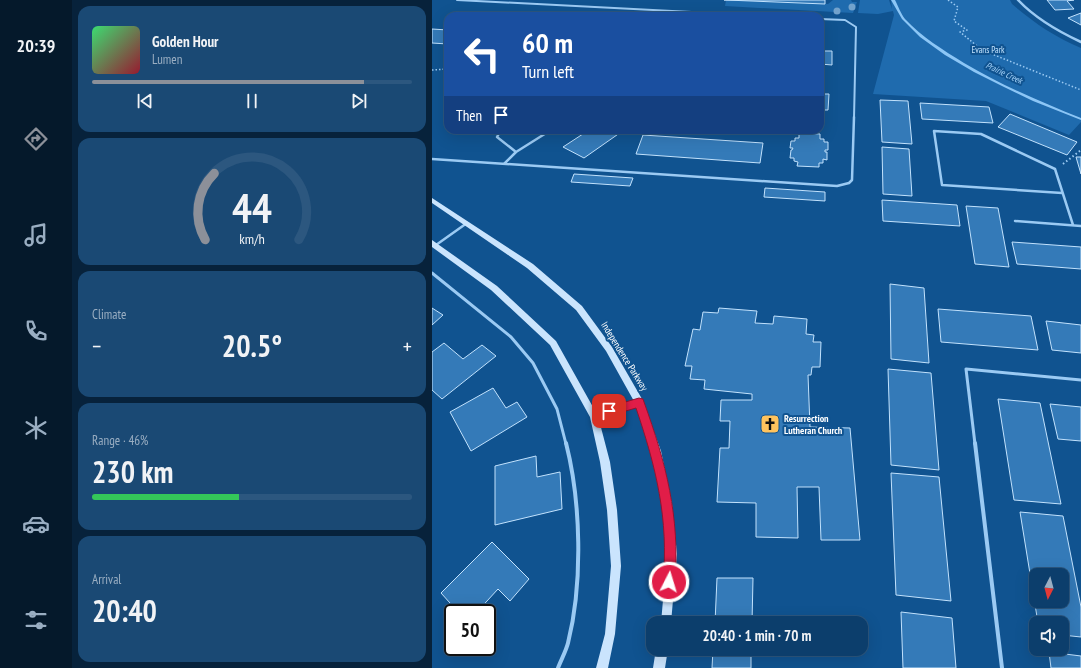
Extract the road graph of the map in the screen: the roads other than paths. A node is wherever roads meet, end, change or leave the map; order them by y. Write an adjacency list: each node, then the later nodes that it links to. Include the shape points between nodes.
1 (456, 0): 3 (lane)
2 (1018, 0): 5 (street, via 1047,25)
3 (692, 12)
4 (824, 19): 10 (lane, via 848,20 856,27 852,180 849,183 837,186)
5 (1081, 42)
6 (499, 134): 8 (lane, via 497,137)
7 (545, 134): 8 (lane)
8 (516, 152): 10 (lane)
9 (432, 159): 10 (lane)
10 (504, 164)
11 (1062, 193): 11 (lane, via 1055,169 981,134 934,131 942,185); 15 (lane)
12 (432, 200): 14 (main road, Independence Parkway)
13 (1015, 221): 15 (lane)
14 (467, 223): 17 (lane); 20 (main road, Independence Parkway, via 530,266 580,308 609,349)
15 (1073, 225): 16 (lane)
16 (1081, 226)
17 (434, 244): 21 (main road, via 494,288 553,343)
18 (432, 273): 24 (lane, via 511,337 533,363 557,409 571,463 578,534 576,602 568,644)
19 (1081, 380): 27 (lane, via 966,369)
20 (639, 402): 21 (lane); 22 (main road, Independence Parkway, via 656,451 667,504 672,554)
21 (594, 416): 25 (main road, via 605,462 616,566 610,634)
22 (667, 616)
23 (661, 656): 26 (main road)
24 (558, 668)
25 (602, 668)
26 (659, 668)
27 (1002, 668)

